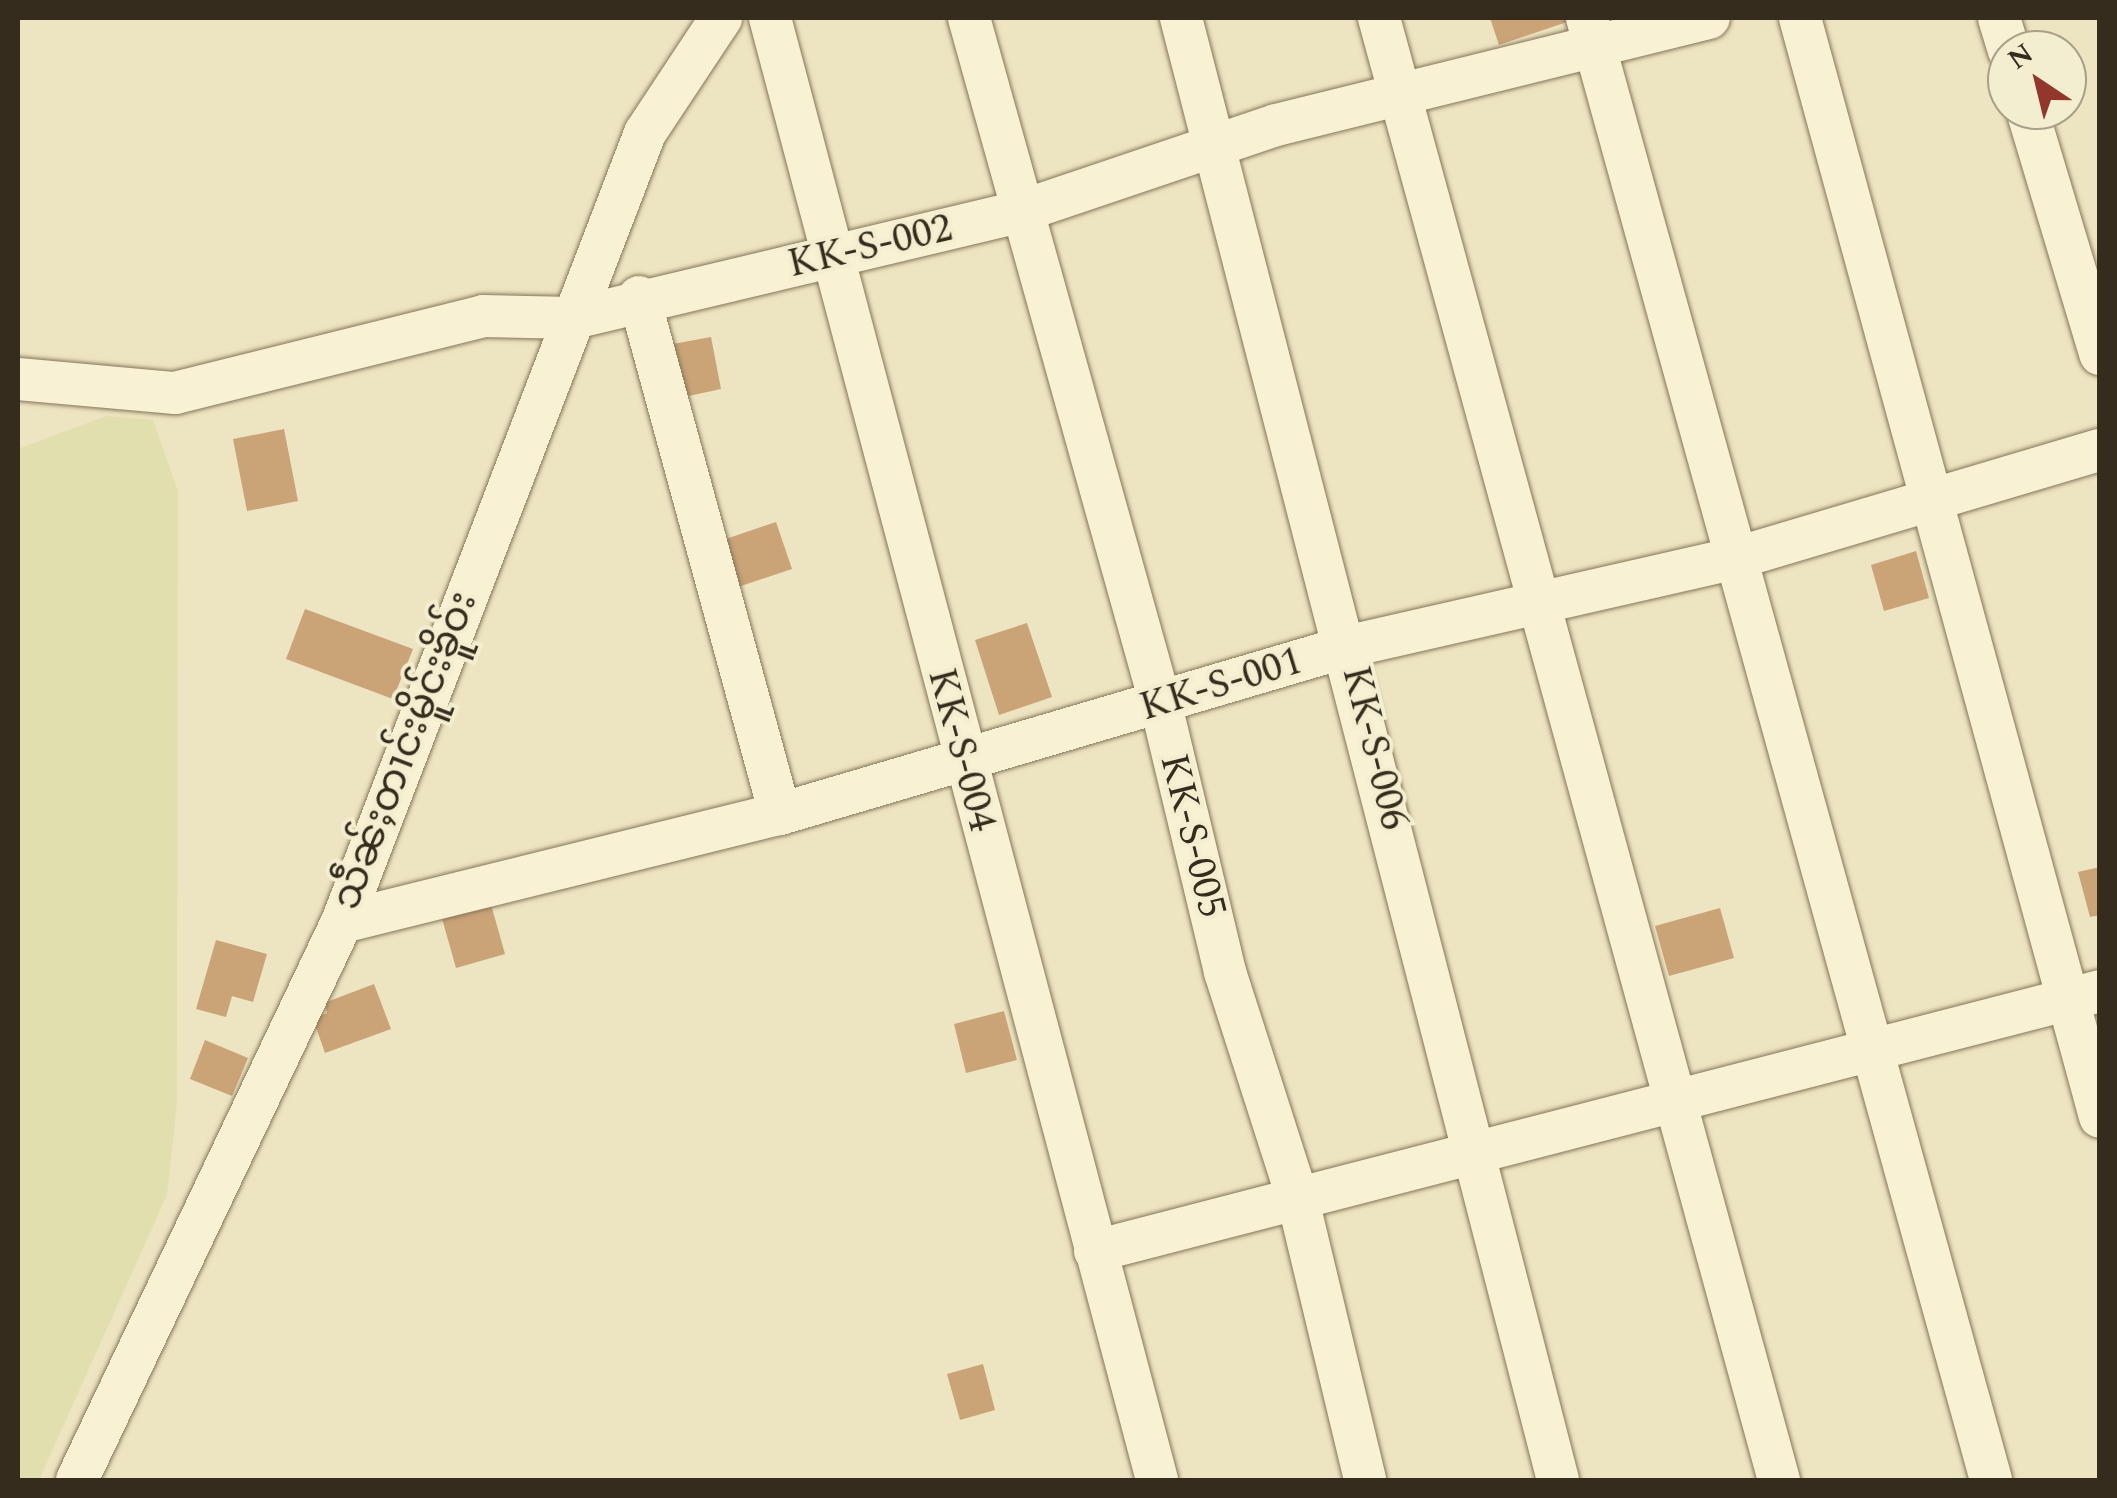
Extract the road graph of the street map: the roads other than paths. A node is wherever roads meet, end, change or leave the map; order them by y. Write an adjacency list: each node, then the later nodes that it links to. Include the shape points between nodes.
1 (721, 18): 15 (street, သဵၼ်ႈတၢင်းမိူင်းၶိူဝ်း, via 645,133)
2 (770, 18): 13 (street, KK-S-004)
3 (969, 18): 12 (street, KK-S-005)
4 (1181, 18): 11 (street, KK-S-006)
5 (1379, 18): 9 (street)
6 (1709, 18): 8 (street, KK-S-002)
7 (1800, 18): 19 (street)
8 (1591, 33): 9 (street, KK-S-002); 20 (street)
9 (1400, 96): 11 (street, KK-S-002); 21 (street)
10 (2033, 130): 16 (street)
11 (1218, 147): 12 (street, KK-S-002); 22 (street, KK-S-006)
12 (1022, 211): 13 (street, KK-S-002); 23 (street, KK-S-005)
13 (828, 258): 14 (street, KK-S-002); 24 (street, KK-S-004)
14 (639, 297): 15 (street, KK-S-002); 25 (street)
15 (574, 318): 17 (street, KK-S-002, via 483,316 175,393); 26 (street, သဵၼ်ႈတၢင်းမိူင်းၶိူဝ်း)
16 (2100, 354)
17 (21, 387)
18 (2100, 450): 19 (street, KK-S-001)
19 (1931, 500): 20 (street, KK-S-001); 27 (street)
20 (1740, 558): 21 (street, KK-S-001); 28 (street)
21 (1543, 606): 22 (street, KK-S-001); 29 (street)
22 (1349, 646): 23 (street, KK-S-001); 31 (street, KK-S-006)
23 (1161, 706): 24 (street, KK-S-001); 32 (street, KK-S-005, via 1225,972)
24 (963, 758): 25 (street, KK-S-001); 33 (street, KK-S-004)
25 (780, 814): 26 (street, KK-S-001)
26 (342, 922): 34 (street, သဵၼ်ႈတၢင်းမိူင်းၶိူဝ်း)
27 (2084, 994): 28 (street); 30 (street)
28 (1877, 1052): 29 (street); 39 (street)
29 (1676, 1104): 31 (street); 38 (street)
30 (2100, 1117)
31 (1474, 1147): 32 (street); 37 (street, KK-S-006)
32 (1296, 1196): 33 (street); 36 (street, KK-S-005)
33 (1095, 1251): 35 (street, KK-S-004)
34 (78, 1480)
35 (1157, 1480)
36 (1365, 1480)
37 (1558, 1480)
38 (1780, 1480)
39 (1991, 1480)

